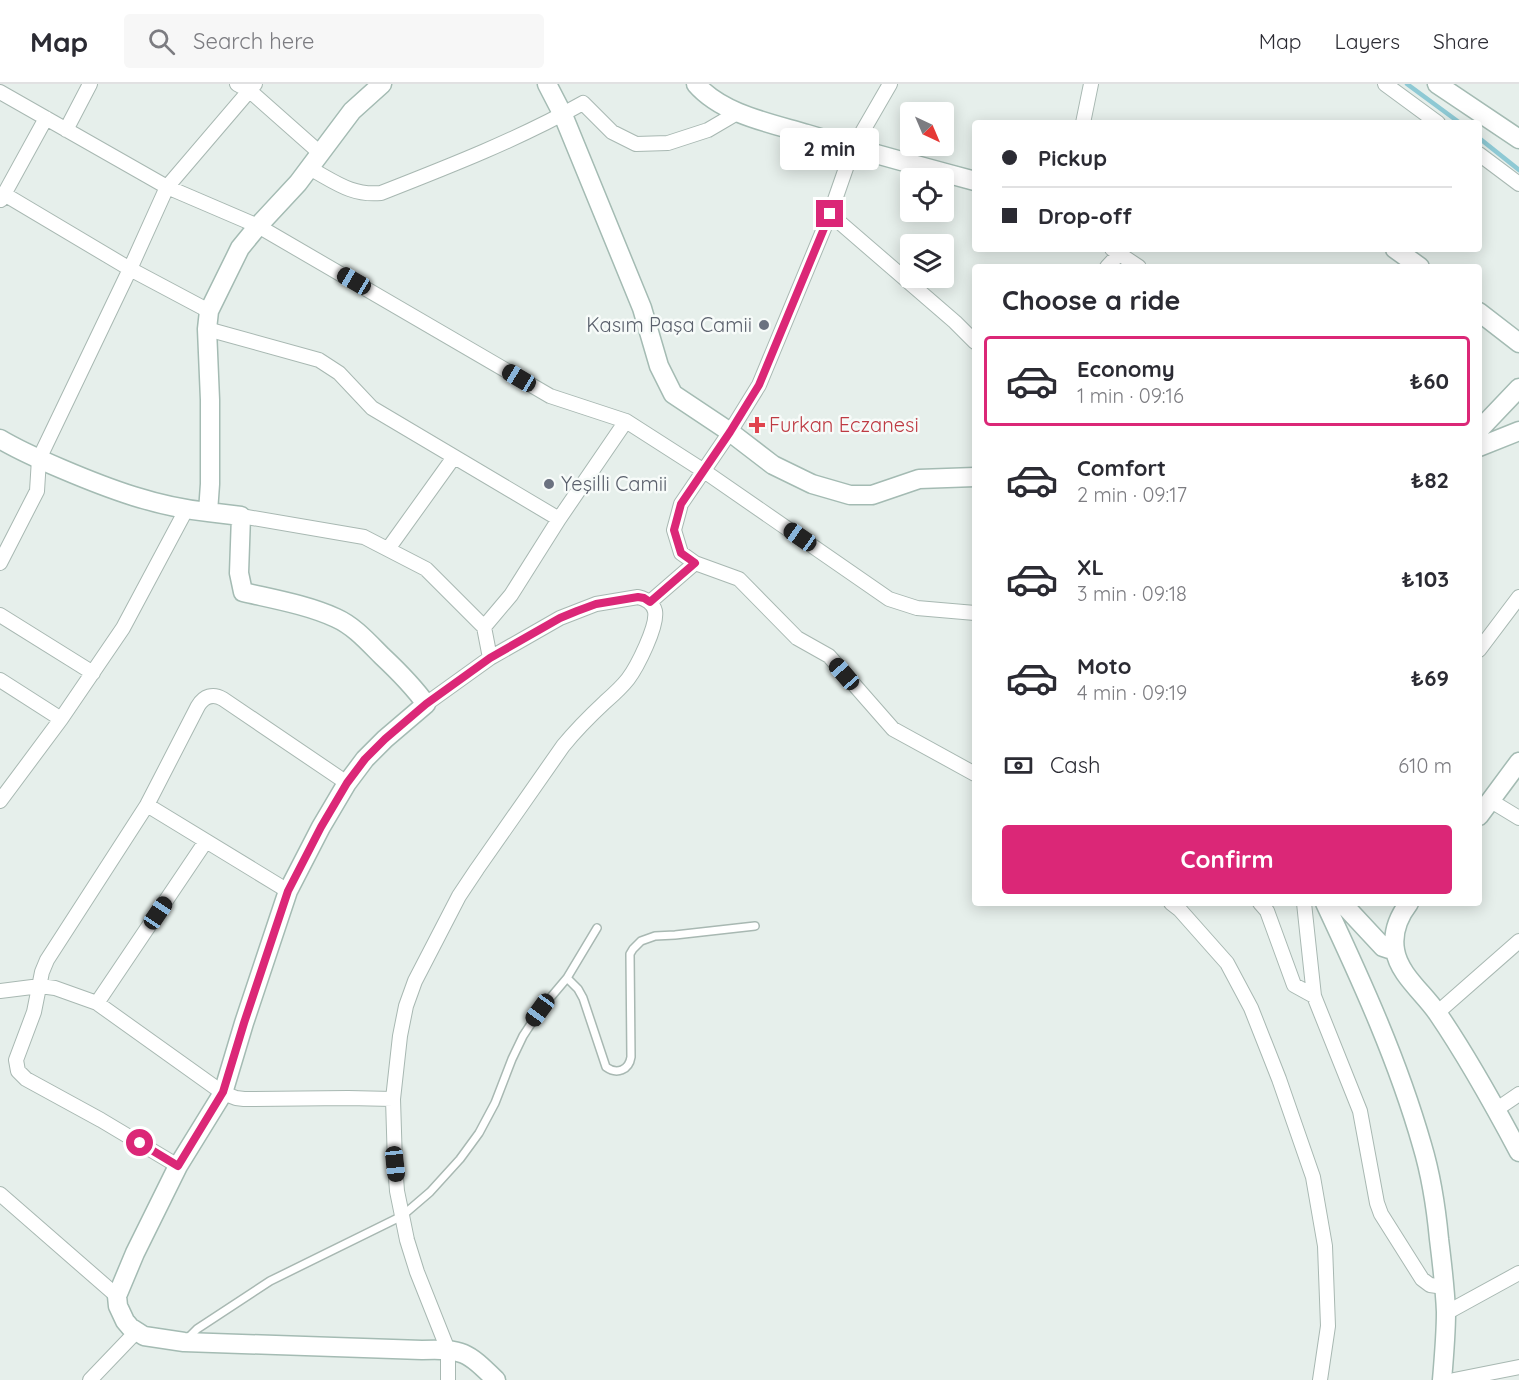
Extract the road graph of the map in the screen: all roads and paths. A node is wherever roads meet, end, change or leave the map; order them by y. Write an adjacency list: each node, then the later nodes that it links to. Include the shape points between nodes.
1 (90, 84): 17 (street)
2 (237, 84): 10 (street)
3 (382, 84): 21 (street, via 352,111)
4 (548, 84): 13 (street)
5 (696, 84): 12 (street, via 703,93)
6 (890, 84): 19 (street)
7 (1092, 84): 15 (street)
8 (1385, 84): 16 (street)
9 (1437, 84): 18 (street)
10 (253, 88): 21 (street); 24 (street)
11 (0, 92): 14 (street)
12 (737, 113): 13 (street, via 708,130 668,143 636,144 612,132 583,103); 19 (street)
13 (563, 115): 21 (street, via 381,193 352,191); 41 (street, via 673,394)
14 (46, 118): 17 (street); 25 (street)
15 (1084, 120)
16 (1434, 120)
17 (66, 130): 24 (street)
18 (1519, 140)
19 (853, 148): 22 (street); 26 (street)
20 (1482, 156): 23 (street)
21 (315, 160): 27 (street)
22 (972, 181)
23 (1519, 184)
24 (166, 187): 27 (street); 32 (street)
25 (2, 198): 32 (street)
26 (830, 214): 35 (street); 41 (street, via 759,385)
27 (258, 226): 34 (street, via 240,248); 38 (street, via 550,396)
28 (1116, 252): 30 (street)
29 (1399, 252): 31 (street)
30 (1134, 264)
31 (1416, 264)
32 (130, 269): 34 (street); 45 (street)
33 (1482, 314): 36 (street)
34 (208, 320): 44 (street, via 319,360 339,373 372,408); 49 (street)
35 (972, 339)
36 (1519, 343)
37 (1519, 388): 39 (street)
38 (626, 421): 46 (street); 51 (street)
39 (1482, 427)
40 (1519, 431): 43 (street)
41 (730, 432): 46 (street); 47 (street, via 773,465 812,484 850,495 872,495 919,479)
42 (0, 439): 45 (street)
43 (1482, 446)
44 (454, 457): 51 (street); 52 (street)
45 (39, 459): 48 (street, via 108,489); 53 (street, via 37,491)
46 (704, 471): 54 (street, via 681,504 674,530 681,553); 57 (street, via 889,598 917,608)
47 (972, 477)
48 (186, 510): 49 (street); 62 (street, via 123,628)
49 (208, 512): 50 (street)
50 (241, 516): 52 (street, via 364,537); 64 (street, via 239,573 243,592 321,611 338,619 368,641)
51 (559, 519): 59 (street, via 511,595)
52 (388, 549): 59 (street, via 426,569)
53 (0, 563)
54 (695, 563): 56 (street); 67 (street, via 739,579 797,638 829,656 892,729)
55 (1519, 597): 60 (street)
56 (650, 602): 61 (street, via 638,597 586,607); 94 (street, via 655,620 636,666 563,746 531,790 459,896 415,981 400,1036)
57 (972, 613)
58 (0, 615): 62 (street)
59 (484, 627): 61 (street)
60 (1482, 646)
61 (490, 658): 64 (street)
62 (93, 673): 65 (street)
63 (0, 680): 65 (street)
64 (426, 704): 68 (street, via 385,739)
65 (61, 719): 69 (street)
66 (1519, 762): 70 (street)
67 (972, 772)
68 (347, 783): 71 (street, via 223,699 210,696 198,705); 75 (street)
69 (0, 801)
70 (1491, 801): 72 (street); 73 (street)
71 (147, 805): 74 (street); 87 (street, via 47,960)
72 (1482, 812)
73 (1519, 818)
74 (206, 841): 75 (street); 90 (street)
75 (288, 891): 92 (street)
76 (1175, 906): 111 (street, via 1227,963 1251,1008 1313,1177 1325,1246 1328,1326)
77 (1263, 906): 89 (street, via 1294,985)
78 (1304, 906): 89 (street)
79 (1326, 906): 101 (street, via 1380,1023 1422,1146 1436,1213)
80 (1345, 906): 85 (street, via 1383,947)
81 (1407, 906): 85 (street, via 1396,927)
82 (755, 926): 86 (lane, via 655,936 637,945 630,954 631,1057 621,1071 606,1067 584,998)
83 (597, 928): 86 (lane)
84 (1519, 940): 91 (street)
85 (1395, 950): 91 (street, via 1402,968)
86 (567, 978): 99 (lane, via 523,1036 488,1118 470,1147 430,1192)
87 (40, 986): 88 (street); 90 (street); 97 (street, via 16,1060 21,1076)
88 (0, 991)
89 (1314, 996): 101 (street, via 1360,1111 1381,1214 1422,1279)
90 (97, 1003): 92 (street)
91 (1437, 1013): 95 (street)
92 (223, 1092): 94 (street, via 244,1099); 97 (street)
93 (1519, 1094): 95 (street)
94 (393, 1099): 99 (street)
95 (1497, 1110): 96 (street)
96 (1519, 1152)
97 (178, 1166): 102 (street)
98 (0, 1194): 102 (street)
99 (402, 1216): 105 (lane, via 270,1281 197,1329); 106 (street, via 417,1272)
100 (1519, 1273): 103 (street)
101 (1444, 1287): 103 (street)
102 (117, 1296): 104 (street, via 121,1314)
103 (1446, 1313): 112 (street)
104 (136, 1332): 105 (street); 108 (street)
105 (184, 1342): 106 (street)
106 (448, 1350): 109 (street); 110 (street, via 468,1356)
107 (1519, 1368): 113 (street)
108 (90, 1380)
109 (448, 1380)
110 (496, 1380)
111 (1320, 1380)
112 (1442, 1380)
113 (1454, 1380)

